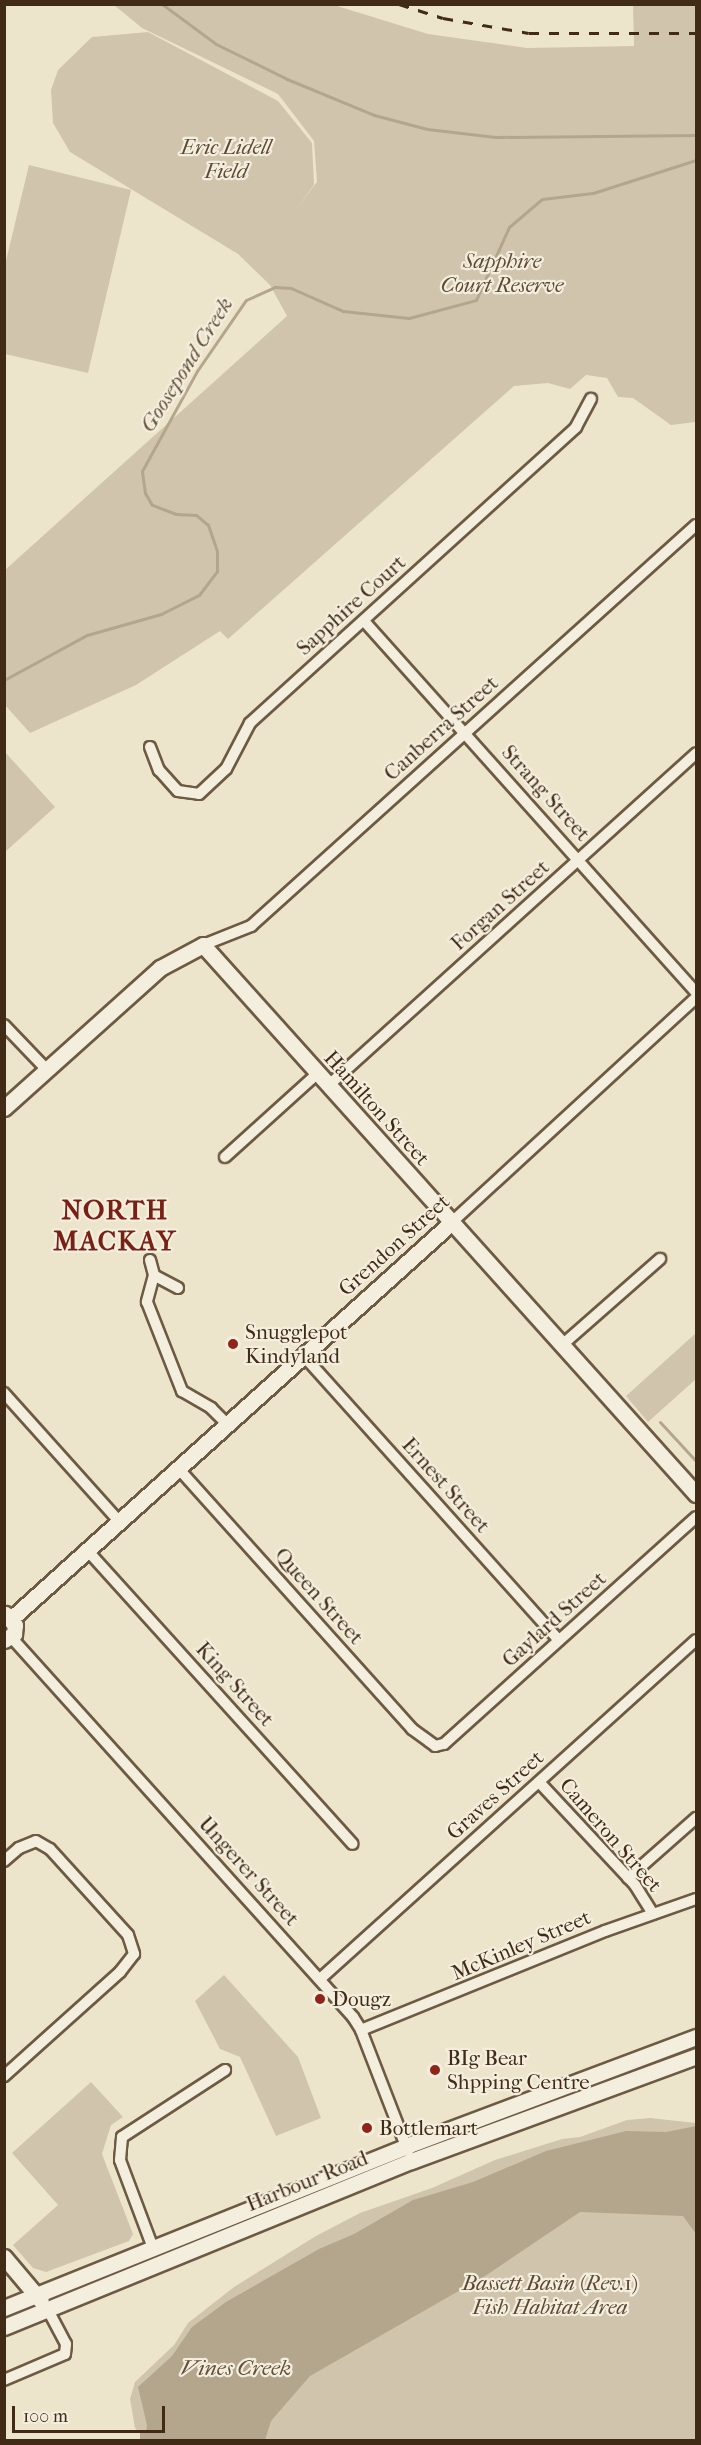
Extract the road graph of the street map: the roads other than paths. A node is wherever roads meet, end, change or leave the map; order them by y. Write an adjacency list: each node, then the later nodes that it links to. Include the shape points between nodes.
1 (591, 399): 3 (street, Sapphire Court, via 576,427)
2 (696, 525): 4 (street, Canberra Street)
3 (364, 621): 4 (street, Strang Street); 5 (street, Sapphire Court, via 250,723 226,769 199,794 178,792 159,770)
4 (466, 734): 7 (street, Strang Street); 8 (street, Canberra Street, via 251,926)
5 (150, 747)
6 (696, 753): 7 (street, Forgan Street)
7 (579, 860): 9 (street, Strang Street); 14 (street, Forgan Street)
8 (202, 945): 12 (street, via 160,968); 13 (street, Hamilton Street)
9 (696, 992)
10 (696, 998): 17 (street, Grendon Street)
11 (4, 1025): 12 (street)
12 (46, 1070): 15 (street)
13 (318, 1073): 14 (street, Hamilton Street); 16 (street)
14 (329, 1085): 17 (street, Hamilton Street)
15 (4, 1108)
16 (225, 1157)
17 (452, 1222): 22 (street, Hamilton Street); 23 (street, Grendon Street)
18 (660, 1259): 22 (street)
19 (150, 1260): 20 (street)
20 (154, 1275): 21 (street); 25 (street, via 147,1302 177,1383)
21 (178, 1288)
22 (561, 1346): 27 (street, Hamilton Street)
23 (303, 1355): 25 (street, Grendon Street); 33 (street, Ernest Street)
24 (4, 1393): 29 (street)
25 (227, 1424): 26 (street, Grendon Street)
26 (178, 1468): 29 (street, Grendon Street); 35 (street, Queen Street, via 412,1729)
27 (696, 1494)
28 (696, 1517): 33 (street, Gaylard Street)
29 (119, 1521): 30 (street, Grendon Street)
30 (87, 1550): 31 (street, Grendon Street); 38 (street, King Street)
31 (8, 1616): 32 (street, via 15,1630)
32 (8, 1638): 43 (street, Ungerer Street)
33 (559, 1640): 35 (street, Gaylard Street, via 444,1744)
34 (696, 1640): 36 (street, Graves Street)
35 (435, 1746)
36 (538, 1782): 40 (street, Cameron Street); 43 (street, Graves Street)
37 (696, 1818): 40 (street)
38 (353, 1844)
39 (4, 1861): 48 (street, via 19,1848 36,1841 50,1849 128,1935 134,1954 120,1972)
40 (628, 1878): 42 (street, Cameron Street)
41 (696, 1899): 42 (street, McKinley Street)
42 (653, 1914): 44 (street, McKinley Street)
43 (320, 1979): 44 (street, Ungerer Street)
44 (361, 2030): 49 (street, Ungerer Street)
45 (696, 2037): 49 (street, Harbour Road)
46 (696, 2056): 50 (street, Harbour Road)
47 (225, 2070): 51 (street, via 137,2123 122,2137 120,2160)
48 (4, 2076)
49 (406, 2146): 50 (street, Ungerer Street); 51 (street, Harbour Road)
50 (411, 2161): 55 (street, Harbour Road)
51 (153, 2248): 53 (street, Harbour Road)
52 (4, 2257): 53 (street)
53 (36, 2295): 54 (street, Harbour Road); 55 (street)
54 (4, 2308)
55 (48, 2310): 56 (street, Harbour Road); 57 (street, via 66,2344 65,2354)
56 (4, 2327)
57 (4, 2380)

